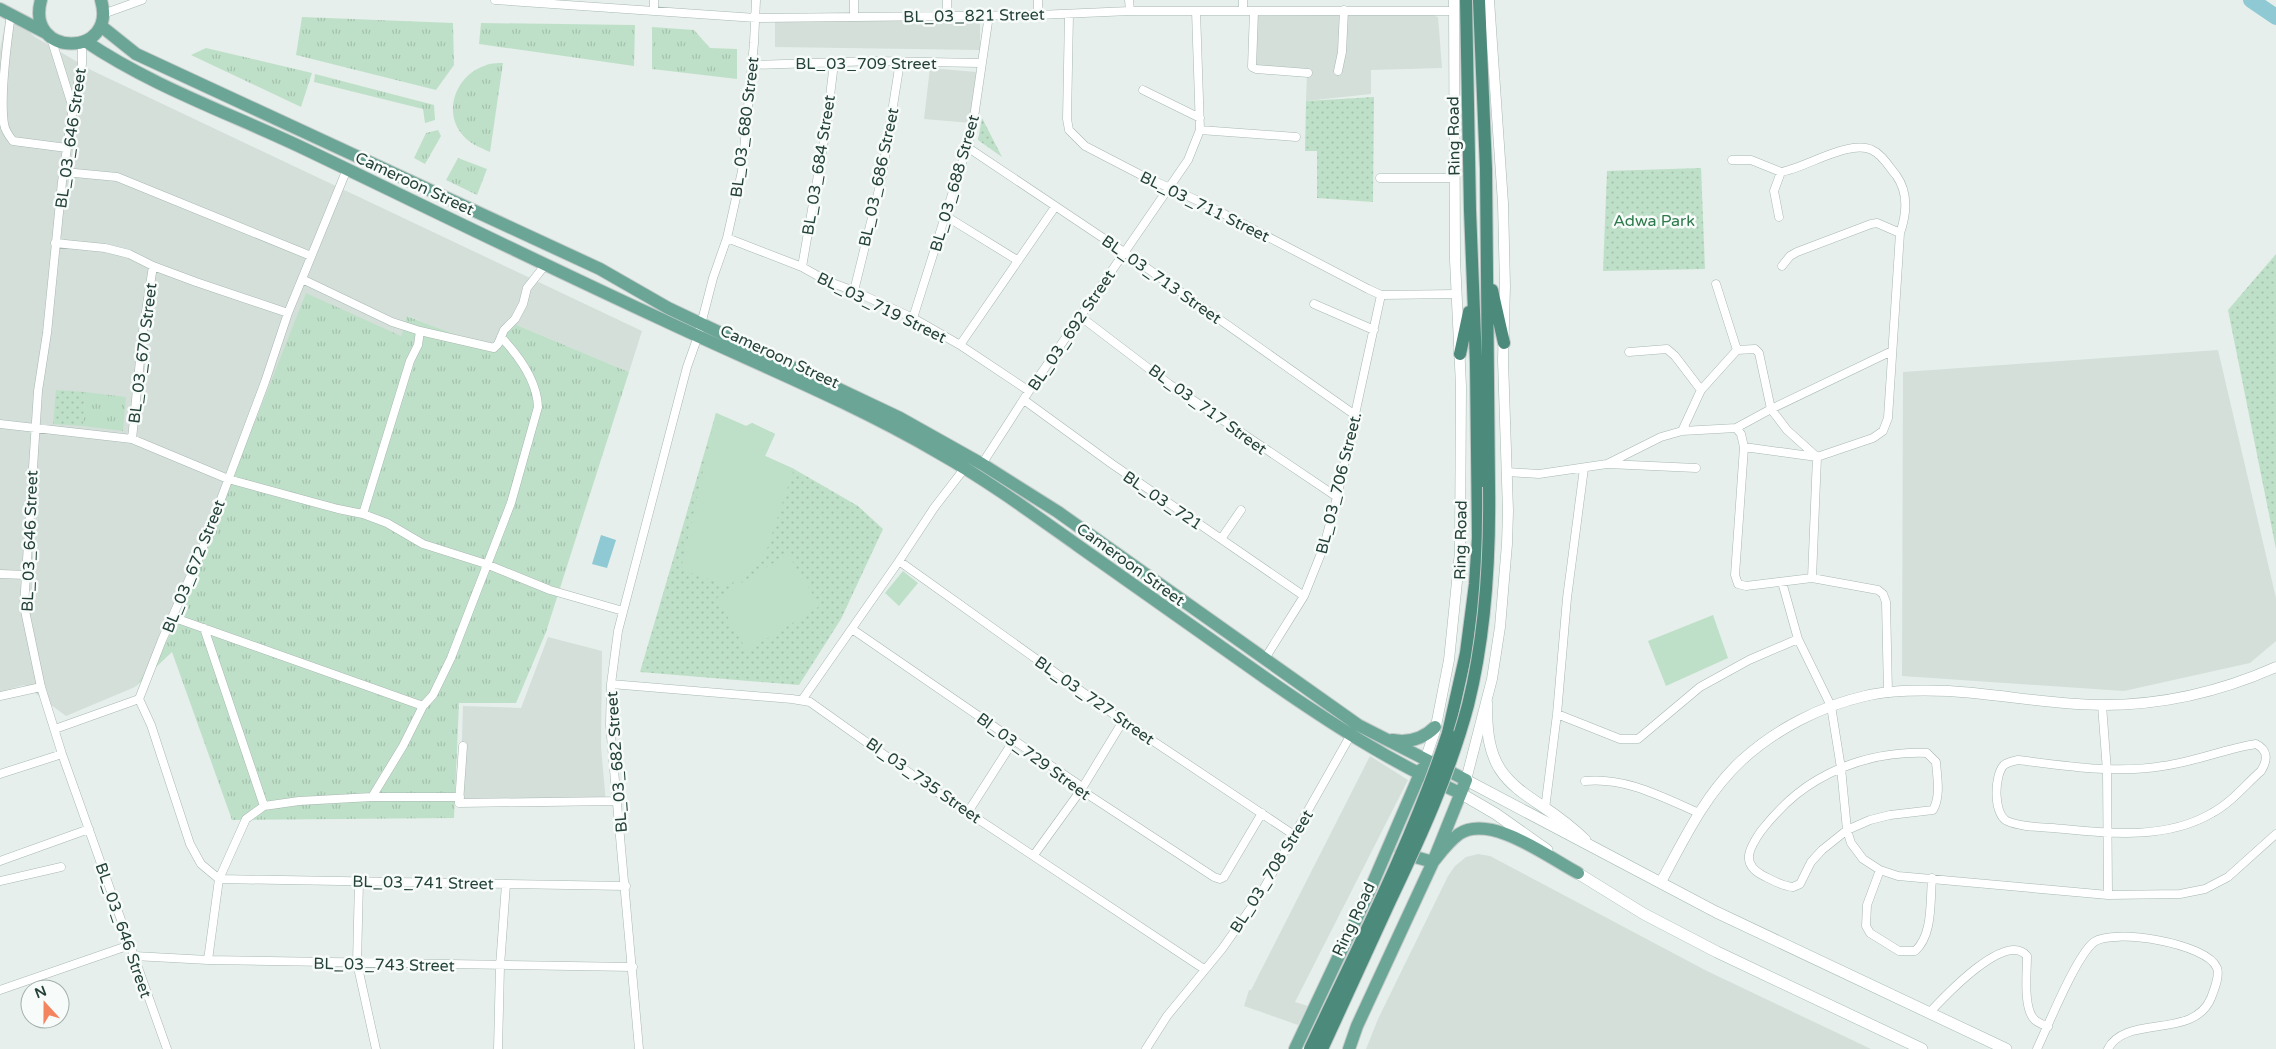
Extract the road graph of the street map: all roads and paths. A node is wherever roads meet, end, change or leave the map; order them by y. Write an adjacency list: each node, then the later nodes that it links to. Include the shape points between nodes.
1 (41, 0): 31 (main road, via 39,19)
2 (101, 0): 30 (main road)
3 (142, 0): 30 (street)
4 (495, 0): 16 (street, BL_03_821 Street)
5 (654, 0): 16 (street)
6 (756, 0): 29 (street, BL_03_680 Street)
7 (854, 0): 27 (street)
8 (947, 0): 28 (street)
9 (1038, 0): 26 (street)
10 (1129, 0): 23 (street)
11 (1243, 0): 17 (street)
12 (1454, 0): 21 (street, Ring Road)
13 (1466, 0): 70 (highway, Ring Road)
14 (1479, 0): 66 (highway, Ring Road)
15 (1489, 0): 84 (street, via 1503,203)
16 (654, 10): 29 (street, BL_03_821 Street)
17 (1243, 10): 18 (street, BL_03_821 Street); 20 (street, BL_03_821 Street)
18 (1254, 10): 19 (street, BL_03_821 Street); 38 (street, via 1252,67)
19 (1344, 10): 21 (street, BL_03_821 Street); 37 (street)
20 (1196, 11): 23 (street, BL_03_821 Street); 41 (street, BL_03_692 Street)
21 (1455, 11): 51 (street, Ring Road)
22 (5, 12): 31 (main road); 45 (street, via 2,105 8,135 13,141)
23 (1130, 12): 24 (street, BL_03_821 Street)
24 (1070, 14): 26 (street, BL_03_821 Street); 53 (street, BL_03_711 Street, via 1066,109 1069,130 1085,146)
25 (989, 15): 26 (street, BL_03_821 Street); 28 (street, BL_03_821 Street); 34 (street, BL_03_688 Street)
26 (1038, 15)
27 (854, 16): 28 (street, BL_03_821 Street); 29 (street, BL_03_821 Street)
28 (947, 16)
29 (756, 18): 36 (street, BL_03_680 Street)
30 (102, 20): 32 (main road, via 94,35); 52 (main road, Cameroon Street, via 136,54)
31 (49, 35): 32 (main road, via 68,44); 40 (street)
32 (84, 42): 40 (street, BL_03_646 Street); 47 (main road, Cameroon Street, via 196,101)
33 (900, 62): 34 (street, BL_03_709 Street); 35 (street, BL_03_709 Street); 72 (street, BL_03_686 Street, via 881,181)
34 (980, 62): 44 (street, BL_03_688 Street)
35 (834, 63): 36 (street, BL_03_709 Street); 68 (street, BL_03_684 Street)
36 (752, 65): 59 (street, BL_03_680 Street, via 742,171)
37 (1338, 71)
38 (1308, 73)
39 (1143, 90): 41 (street)
40 (73, 107): 45 (street, BL_03_646 Street)
41 (1200, 118): 42 (street, BL_03_692 Street)
42 (1200, 130): 43 (street); 53 (street, BL_03_692 Street)
43 (1296, 137)
44 (967, 147): 55 (street, BL_03_713 Street); 56 (street, BL_03_688 Street)
45 (67, 148): 48 (street, BL_03_646 Street)
46 (1732, 160): 49 (street, via 1751,160)
47 (347, 169): 54 (main road, Cameroon Street); 62 (street, BL_03_672 Street)
48 (64, 172): 60 (street, BL_03_646 Street); 62 (street, via 117,177)
49 (1781, 172): 57 (street, via 1774,191); 58 (street, via 1849,149 1863,147 1874,150 1904,190 1905,217)
50 (1380, 178): 51 (street)
51 (1454, 178): 73 (street, Ring Road)
52 (410, 182): 54 (main road); 79 (main road, Cameroon Street, via 600,269 668,308)
53 (1172, 187): 61 (street, BL_03_692 Street); 74 (street, BL_03_711 Street)
54 (403, 194): 64 (main road, Cameroon Street)
55 (1055, 207): 61 (street, BL_03_713 Street); 63 (street)
56 (944, 215): 63 (street); 78 (street, BL_03_688 Street)
57 (1779, 216)
58 (1900, 233): 67 (street, via 1877,223 1871,224 1797,252); 87 (street)
59 (727, 238): 68 (street, BL_03_719 Street); 79 (street, BL_03_680 Street)
60 (55, 243): 65 (street, BL_03_670 Street, via 105,248 129,254); 98 (street, BL_03_646 Street)
61 (1124, 252): 77 (street, BL_03_692 Street); 95 (street, BL_03_713 Street)
62 (311, 256): 69 (street, BL_03_672 Street)
63 (1017, 260): 85 (street)
64 (546, 264): 82 (main road, Cameroon Street); 83 (street, via 527,288 523,304)
65 (153, 266): 76 (street, BL_03_670 Street); 100 (street, BL_03_670 Street)
66 (1487, 266): 84 (highway); 90 (highway, Ring Road)
67 (1782, 266)
68 (802, 267): 72 (street, BL_03_719 Street)
69 (302, 280): 76 (street, BL_03_672 Street); 81 (street, via 392,322)
70 (1474, 282): 89 (highway); 90 (highway, Ring Road)
71 (1716, 284): 86 (street)
72 (854, 291): 78 (street, BL_03_719 Street)
73 (1457, 294): 74 (street, BL_03_711 Street); 89 (street, Ring Road)
74 (1381, 295): 80 (street, BL_03_706 Street.)
75 (1314, 304): 80 (street)
76 (288, 314): 109 (street, BL_03_672 Street)
77 (1081, 317): 92 (street, BL_03_692 Street); 110 (street, BL_03_717 Street, via 1170,384)
78 (913, 318): 85 (street, BL_03_719 Street)
79 (701, 322): 82 (street, BL_03_680 Street); 103 (main road, Cameroon Street, via 900,418)
80 (1374, 330): 95 (street, BL_03_706 Street.)
81 (420, 331): 83 (street, via 494,348); 113 (street)
82 (698, 336): 107 (main road, Cameroon Street, via 856,409); 123 (street, BL_03_682 Street)
83 (501, 337): 117 (street, via 524,364 536,391 538,407 511,503)
84 (1504, 342): 108 (street)
85 (960, 345): 92 (street, BL_03_719 Street)
86 (1737, 350): 91 (street); 94 (street, via 1754,349 1759,353)
87 (1892, 351): 94 (street); 102 (street, via 1888,418 1883,431 1873,438)
88 (1629, 352): 91 (street, via 1667,349)
89 (1460, 354): 144 (street, Ring Road, via 1460,552 1449,660)
90 (1482, 362): 199 (highway, Ring Road, bridge, via 1476,577 1466,653 1454,709 1418,817 1378,907); 205 (highway, Ring Road, bridge, via 1490,553 1481,634 1468,704 1426,826)
91 (1701, 390): 99 (street)
92 (1029, 391): 93 (street, BL_03_692 Street)
93 (1024, 400): 103 (street, BL_03_692 Street); 115 (street, BL_03_721)
94 (1771, 409): 97 (street); 102 (street, via 1787,430)
95 (1355, 415): 110 (street, BL_03_706 Street.)
96 (0, 424): 98 (street)
97 (1736, 428): 99 (street); 101 (street)
98 (35, 429): 100 (street); 119 (street, BL_03_646 Street)
99 (1682, 431): 104 (street, via 1661,437)
100 (132, 439): 109 (street)
101 (1744, 447): 102 (street); 121 (street, via 1735,575 1738,584 1746,586)
102 (1817, 457): 120 (street)
103 (982, 464): 112 (main road, Cameroon Street)
104 (1607, 464): 105 (street); 106 (street)
105 (1584, 468): 108 (street, via 1539,474); 142 (street, via 1567,598)
106 (1696, 468)
107 (964, 469): 114 (main road, Cameroon Street); 116 (street)
108 (1507, 472): 137 (street, via 1507,544 1496,655)
109 (228, 479): 113 (street); 124 (street, BL_03_672 Street, via 200,555)
110 (1337, 497): 122 (street, BL_03_706 Street., via 1324,546)
111 (1241, 510): 115 (street)
112 (1058, 512): 114 (main road); 128 (main road, Cameroon Street)
113 (363, 514): 117 (street, via 387,523 424,544)
114 (1048, 524): 141 (main road, Cameroon Street)
115 (1221, 539): 122 (street, BL_03_721)
116 (900, 561): 126 (street); 143 (street, BL_03_727 Street)
117 (486, 564): 123 (street, via 550,590); 139 (street, via 451,658 433,695)
118 (0, 574): 119 (street)
119 (26, 575): 131 (street, BL_03_646 Street, via 24,606)
120 (1812, 578): 121 (street); 132 (street, via 1857,584 1883,594 1886,602)
121 (1782, 582): 127 (street)
122 (1304, 596): 128 (street, BL_03_706 Street.)
123 (623, 611): 130 (street, BL_03_682 Street)
124 (172, 617): 125 (street); 134 (street, BL_03_672 Street)
125 (204, 628): 139 (street); 163 (street)
126 (852, 629): 135 (street); 148 (street, Bl_03_729 Street)
127 (1798, 639): 140 (street); 142 (street, via 1749,660 1700,688 1638,740 1620,739)
128 (1264, 660): 136 (main road, Cameroon Street)
129 (2274, 670): 138 (street, via 2191,694 2141,703)
130 (611, 684): 135 (street, Bl_03_735 Street); 162 (street, BL_03_682 Street, via 610,725)
131 (41, 687): 133 (street); 145 (street, BL_03_646 Street)
132 (1888, 693): 138 (street, via 1949,692); 140 (street, via 1867,695)
133 (0, 696)
134 (139, 699): 145 (street); 182 (street, via 151,725 193,850 201,864)
135 (802, 700): 165 (street, Bl_03_735 Street, via 829,714)
136 (1323, 700): 141 (main road); 146 (main road, Cameroon Street)
137 (1487, 704): 156 (street); 164 (main road, via 1488,744 1496,764 1507,780)
138 (2102, 705): 153 (street)
139 (423, 706): 160 (street)
140 (1831, 706): 152 (street); 167 (street, via 1792,725 1742,760)
141 (1314, 712): 146 (main road, Cameroon Street)
142 (1557, 714): 164 (street)
143 (1123, 721): 158 (street); 166 (street, BL_03_727 Street)
144 (1435, 726): 147 (main road, via 1423,736 1409,741); 151 (street, Ring Road)
145 (55, 729): 150 (street, BL_03_646 Street)
146 (1354, 730): 147 (main road, Cameroon Street); 155 (main road, Cameroon Street); 172 (street, BL_03_708 Street)
147 (1376, 735): 151 (main road, Cameroon Street)
148 (1014, 740): 158 (street, Bl_03_729 Street, via 1071,779); 165 (street)
149 (464, 746): 161 (street)
150 (62, 754): 154 (street); 168 (street, BL_03_646 Street)
151 (1425, 760): 155 (main road, Ring Road); 156 (main road, Cameroon Street)
152 (1841, 768): 169 (street); 169 (street, via 1896,754 1927,753 1936,762 1938,788 1932,810 1890,815); 169 (street, via 1807,786 1779,808 1753,843 1747,860 1758,873 1793,887 1800,884 1811,862 1822,850)
153 (2107, 771): 170 (street); 170 (street, via 2018,760 2009,762 2000,772 1997,802 2000,815 2008,821); 170 (street, via 2163,766 2256,744 2262,747 2267,758 2261,771 2212,813 2196,821 2172,828)
154 (0, 774)
155 (1420, 775): 159 (main road, Cameroon Street); 174 (main road, Ring Road)
156 (1466, 780): 159 (main road); 173 (main road)
157 (1585, 780): 167 (street, via 1621,782)
158 (1081, 790): 166 (street, Bl_03_729 Street, via 1220,879); 175 (street)
159 (1460, 793): 177 (main road); 180 (main road, via 1503,818)
160 (372, 797): 161 (street); 163 (street)
161 (460, 797): 162 (street, via 460,803)
162 (617, 801): 187 (street, BL_03_682 Street)
163 (264, 806): 182 (street, via 246,820)
164 (1545, 809): 173 (main road, via 1574,829)
165 (968, 812): 175 (street, Bl_03_735 Street)
166 (1262, 813): 172 (street, BL_03_727 Street)
167 (1699, 813): 185 (street)
168 (89, 829): 176 (street); 189 (street, BL_03_646 Street)
169 (1847, 830): 179 (street, via 1851,843 1863,859)
170 (2108, 834): 188 (street)
171 (2276, 834): 188 (street, via 2228,876 2205,889 2180,894)
172 (1294, 835): 195 (street, BL_03_708 Street, via 1260,895)
173 (1593, 848): 185 (main road)
174 (1388, 849): 177 (main road); 199 (main road, Ring Road)
175 (1034, 854): 195 (street, Bl_03_735 Street)
176 (0, 861)
177 (1433, 862): 180 (main road, via 1460,833 1478,828 1493,829); 206 (main road)
178 (61, 867): 183 (street)
179 (1880, 870): 181 (street, via 1898,876); 181 (street, via 1867,906 1866,926 1899,951 1915,951 1927,934)
180 (1578, 873): 207 (main road, via 1644,914 1717,952)
181 (1932, 878): 188 (street)
182 (219, 879): 184 (street, BL_03_741 Street); 191 (street)
183 (0, 881)
184 (360, 882): 186 (street, BL_03_741 Street); 192 (street)
185 (1660, 882): 197 (main road, via 1716,912)
186 (506, 884): 187 (street, BL_03_741 Street); 193 (street)
187 (626, 886): 194 (street, BL_03_682 Street)
188 (2108, 895)
189 (130, 945): 190 (street, BL_03_646 Street); 196 (street)
190 (134, 956): 191 (street, BL_03_743 Street); 200 (street, BL_03_646 Street)
191 (208, 960): 192 (street, BL_03_743 Street)
192 (357, 963): 193 (street, BL_03_743 Street); 201 (street)
193 (500, 966): 194 (street, BL_03_743 Street); 202 (street)
194 (633, 967): 203 (street, BL_03_682 Street)
195 (1204, 969): 204 (street, BL_03_708 Street)
196 (0, 990)
197 (1930, 1012): 198 (street, via 1966,977 1996,954 2023,952 2026,956 2030,1014); 208 (main road)
198 (2048, 1027): 209 (street); 210 (street, via 2083,956 2094,942 2102,938 2173,943 2198,952 2217,967 2212,995 2203,1011 2183,1021 2122,1034 2112,1041)
199 (1300, 1048)
200 (167, 1049)
201 (376, 1049)
202 (498, 1049)
203 (639, 1049)
204 (1146, 1049)
205 (1322, 1049)
206 (1349, 1049)
207 (1922, 1049)
208 (2006, 1049)
209 (2037, 1049)
210 (2108, 1049)

